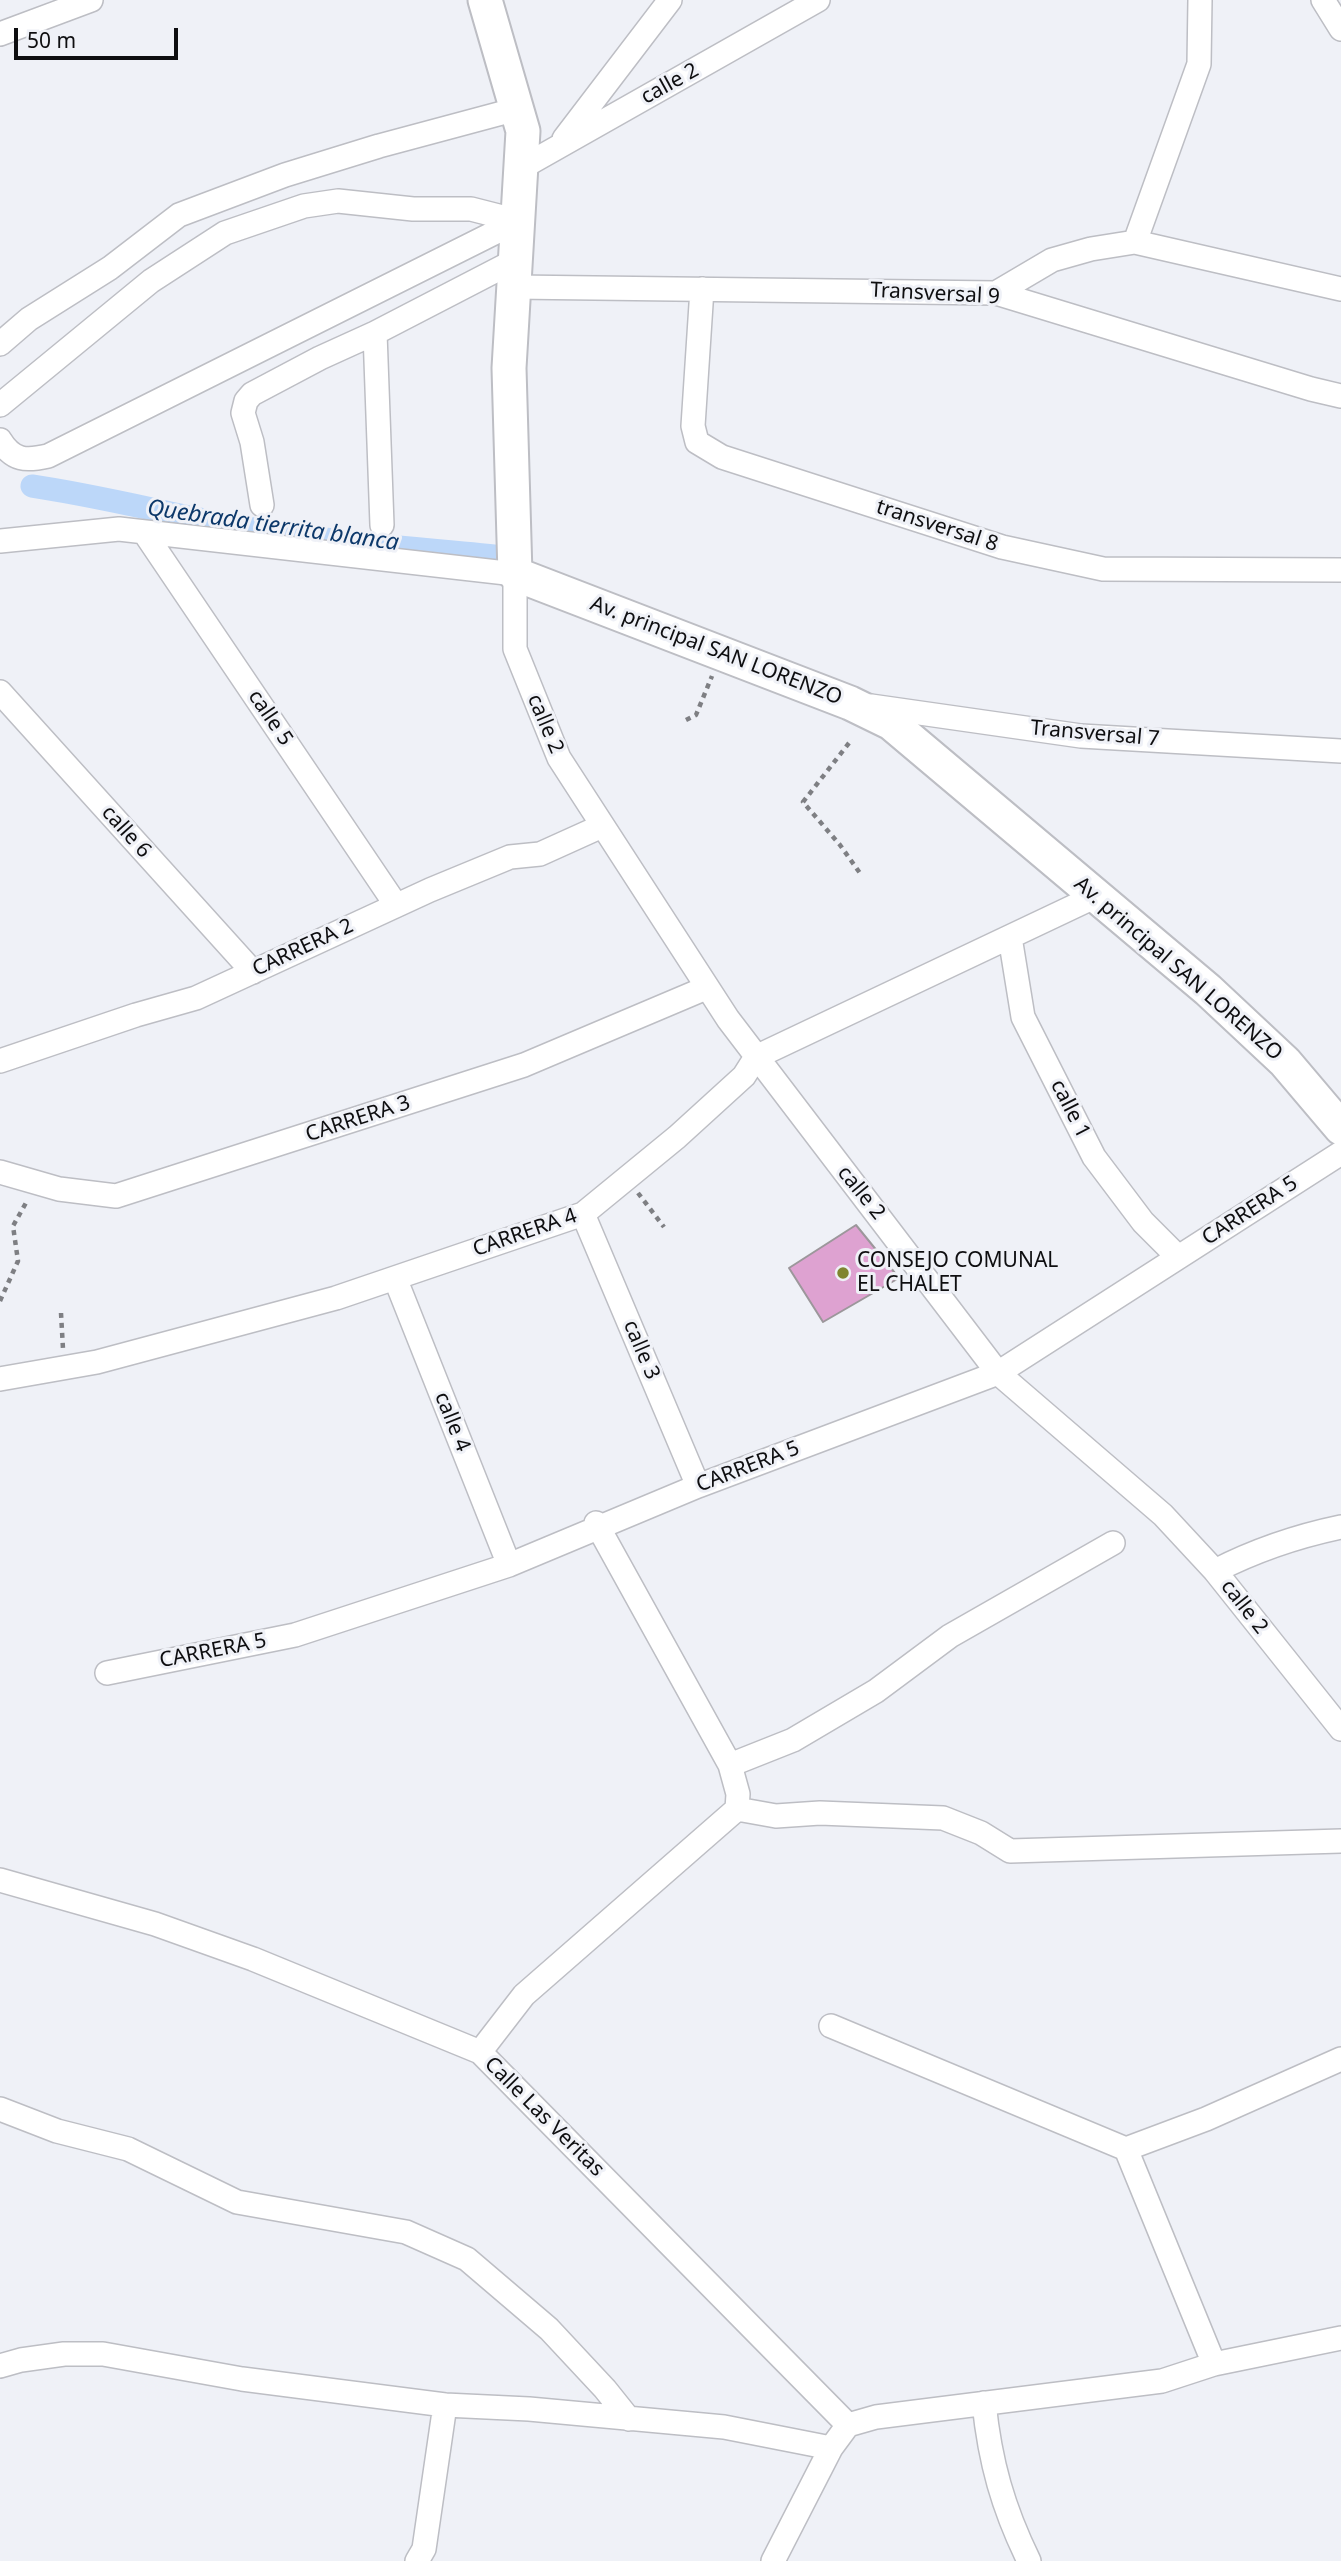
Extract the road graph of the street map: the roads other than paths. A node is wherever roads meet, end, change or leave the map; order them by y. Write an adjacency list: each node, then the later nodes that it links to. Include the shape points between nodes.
1 (90, 0): 8 (street)
2 (485, 0): 9 (main road)
3 (670, 0): 10 (street)
4 (818, 0): 10 (street, calle 2)
5 (1200, 0): 13 (street, via 1199,64)
6 (1323, 0): 7 (street)
7 (1341, 29)
8 (0, 34)
9 (517, 109): 11 (main road, via 523,131); 18 (street, via 285,174 179,215 110,268)
10 (558, 147): 11 (street, calle 2)
11 (521, 168): 12 (main road)
12 (518, 221): 14 (main road); 23 (street, via 471,209 338,201 304,206 225,233 150,281); 24 (street, via 48,456 20,459)
13 (1135, 242): 16 (street); 17 (street, via 1052,260)
14 (515, 273): 15 (street, Transversal 9); 20 (street); 30 (main road, via 509,368)
15 (702, 289): 17 (street, Transversal 9); 29 (street, transversal 8, via 694,426 697,442 722,457 1002,547 1103,569)
16 (1341, 289)
17 (996, 293): 22 (street, Transversal 9)
18 (29, 319): 19 (street); 21 (street)
19 (0, 320)
20 (375, 333): 25 (street, via 246,401 243,412); 26 (street)
21 (0, 344)
22 (1341, 396)
23 (0, 405)
24 (0, 440)
25 (262, 505)
26 (382, 524)
27 (144, 532): 28 (street, via 118,529); 30 (street); 36 (street, calle 5)
28 (0, 541)
29 (1341, 570)
30 (515, 574): 32 (main road, Av. principal SAN LORENZO); 34 (street, calle 2, via 514,649 559,758)
31 (0, 692): 38 (street, calle 6)
32 (850, 703): 33 (street, Transversal 7, via 1081,736); 35 (main road, Av. principal SAN LORENZO, via 891,723)
33 (1341, 751)
34 (602, 826): 36 (street, CARRERA 2, via 540,854 510,856); 39 (street, calle 2)
35 (1096, 896): 37 (street, CARRERA 4); 42 (main road, Av. principal SAN LORENZO, via 1208,989 1285,1062)
36 (396, 905): 38 (street, CARRERA 2)
37 (1010, 937): 40 (street, CARRERA 4); 46 (street, calle 1, via 1023,1017 1094,1157 1143,1222)
38 (253, 972): 41 (street, CARRERA 2, via 195,998)
39 (706, 988): 40 (street, calle 2); 44 (street, CARRERA 3, via 524,1065 116,1196 84,1194)
40 (756, 1056): 45 (street, CARRERA 4, via 744,1076); 48 (street, calle 2)
41 (0, 1061)
42 (1341, 1128)
43 (1341, 1153): 46 (street, CARRERA 5)
44 (0, 1172)
45 (583, 1214): 47 (street, CARRERA 4); 50 (street, calle 3)
46 (1178, 1257): 48 (street, CARRERA 5)
47 (395, 1278): 49 (street, CARRERA 4, via 97,1362); 54 (street, calle 4)
48 (998, 1373): 50 (street, CARRERA 5); 55 (street, calle 2, via 1163,1515)
49 (0, 1378)
50 (698, 1486): 54 (street, CARRERA 5)
51 (596, 1523): 58 (street)
52 (1341, 1527): 55 (street, via 1252,1554)
53 (1113, 1543): 58 (street, via 950,1636 876,1691 793,1740)
54 (509, 1565): 56 (street, CARRERA 5, via 295,1635)
55 (1215, 1571): 57 (street, calle 2)
56 (107, 1673)
57 (1341, 1729)
58 (730, 1765): 59 (street)
59 (737, 1809): 60 (street, via 776,1816 820,1813 943,1818 1010,1851); 63 (street, via 524,1995)
60 (1341, 1841)
61 (0, 1880): 63 (street, Calle Las Veritas, via 155,1924 253,1959)
62 (831, 2026): 66 (street)
63 (480, 2052): 73 (street, Calle Las Veritas)
64 (1341, 2059): 66 (street)
65 (0, 2109): 72 (street, via 57,2131 128,2149 237,2202 406,2232 467,2259 549,2329)
66 (1126, 2149): 68 (street)
67 (1341, 2338): 68 (street)
68 (1214, 2364): 70 (street, via 1162,2381)
69 (0, 2366): 71 (street, via 64,2354 103,2354)
70 (984, 2403): 73 (street); 77 (street, via 988,2443 1009,2520)
71 (445, 2405): 72 (street); 75 (street, via 424,2549)
72 (629, 2419): 74 (street, via 724,2427)
73 (848, 2425): 74 (street)
74 (831, 2448): 76 (street)
75 (417, 2561)
76 (773, 2561)
77 (1029, 2561)

